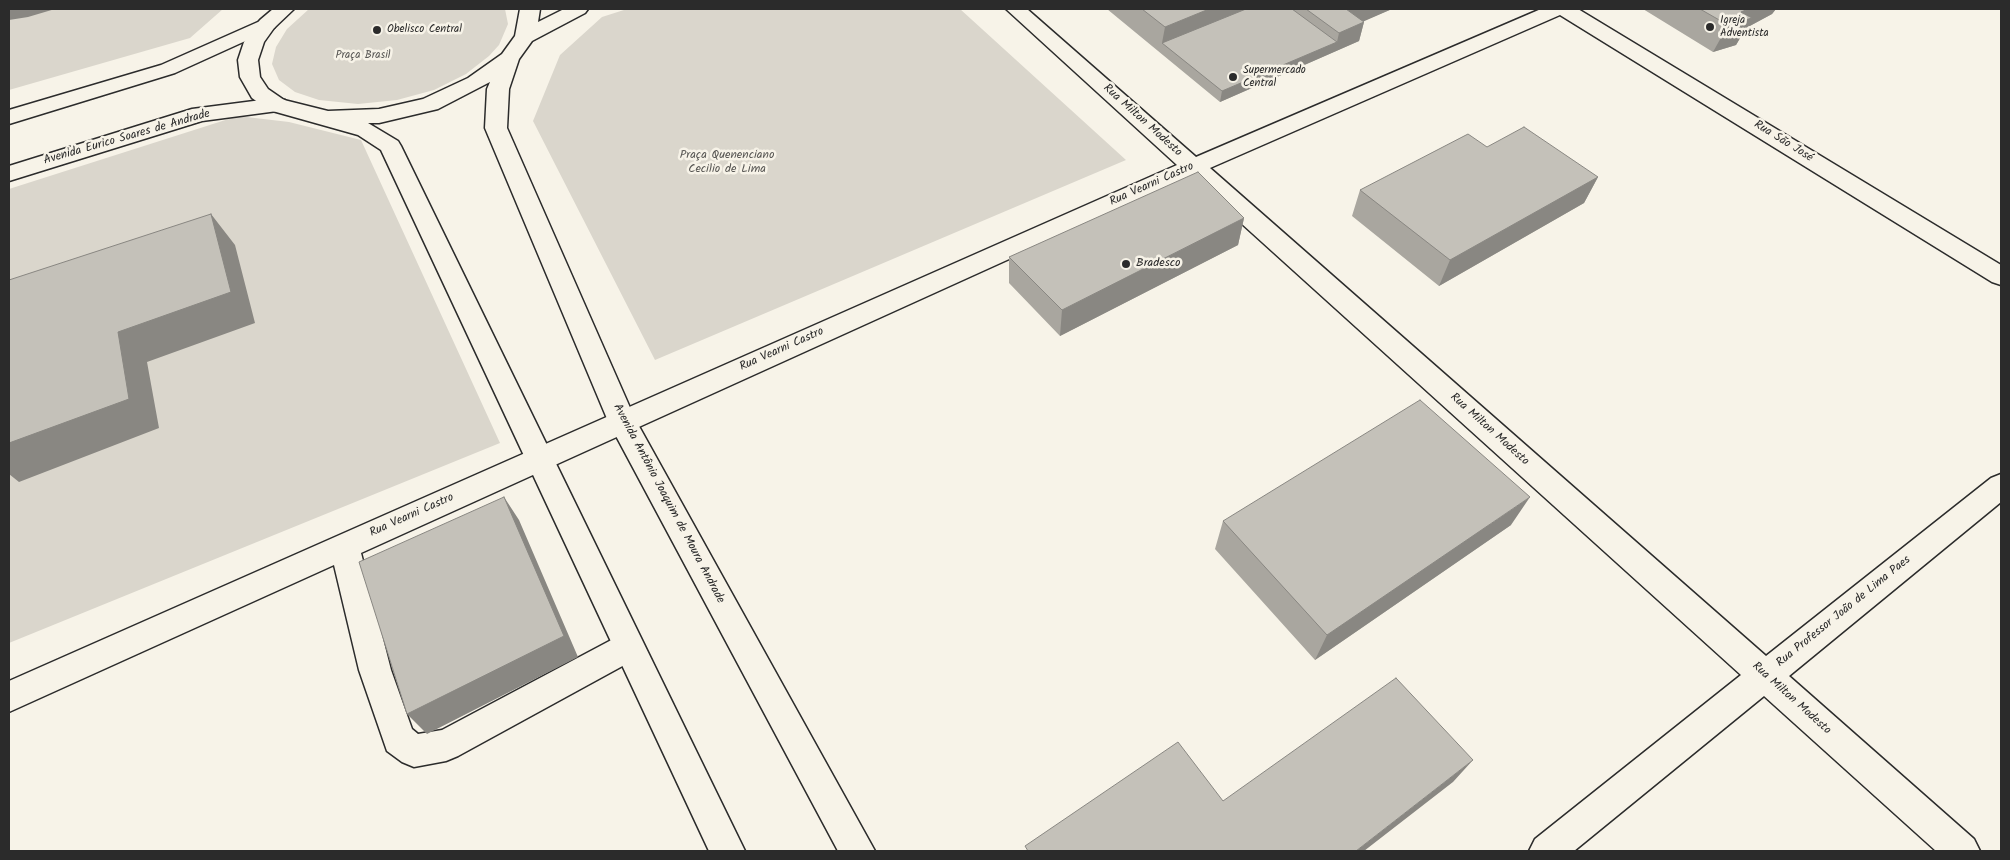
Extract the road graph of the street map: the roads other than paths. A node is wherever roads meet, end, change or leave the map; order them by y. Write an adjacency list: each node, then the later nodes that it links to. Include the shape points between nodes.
1 (284, 9): 7 (main road)
2 (530, 9): 8 (main road)
3 (578, 9): 8 (main road)
4 (1016, 9): 13 (main road, Rua Milton Modesto)
5 (1557, 9): 13 (main road, Rua Vearni Castro)
6 (1564, 9): 15 (main road, Rua São José)
7 (267, 24): 10 (main road, via 254,42 248,60 250,77 260,92); 11 (main road, via 168,69)
8 (524, 37): 9 (main road)
9 (509, 58): 12 (main road, via 475,83 430,104 379,116); 16 (main road, Avenida Antônio Joaquim de Moura Andrade, via 498,89 496,128)
10 (277, 105): 12 (main road); 14 (main road, Avenida Eurico Soares de Andrade, via 200,114)
11 (9, 117)
12 (328, 118): 17 (main road, via 366,130 390,146)
13 (1193, 166): 16 (main road, Rua Vearni Castro); 21 (main road, Rua Milton Modesto)
14 (9, 174)
15 (2001, 276)
16 (622, 421): 17 (main road, Rua Vearni Castro); 24 (main road, Avenida Antônio Joaquim de Moura Andrade)
17 (539, 460): 19 (main road, Rua Vearni Castro); 20 (main road)
18 (2001, 486): 21 (main road, Rua Professor João de Lima Paes)
19 (344, 547): 20 (main road, via 376,670 399,740 414,751 446,745); 22 (main road, Rua Vearni Castro)
20 (628, 647): 23 (main road)
21 (1765, 676): 25 (main road, Rua Professor João de Lima Paes); 26 (main road, Rua Milton Modesto)
22 (9, 696)
23 (726, 851)
24 (857, 851)
25 (1547, 851)
26 (1962, 851)

